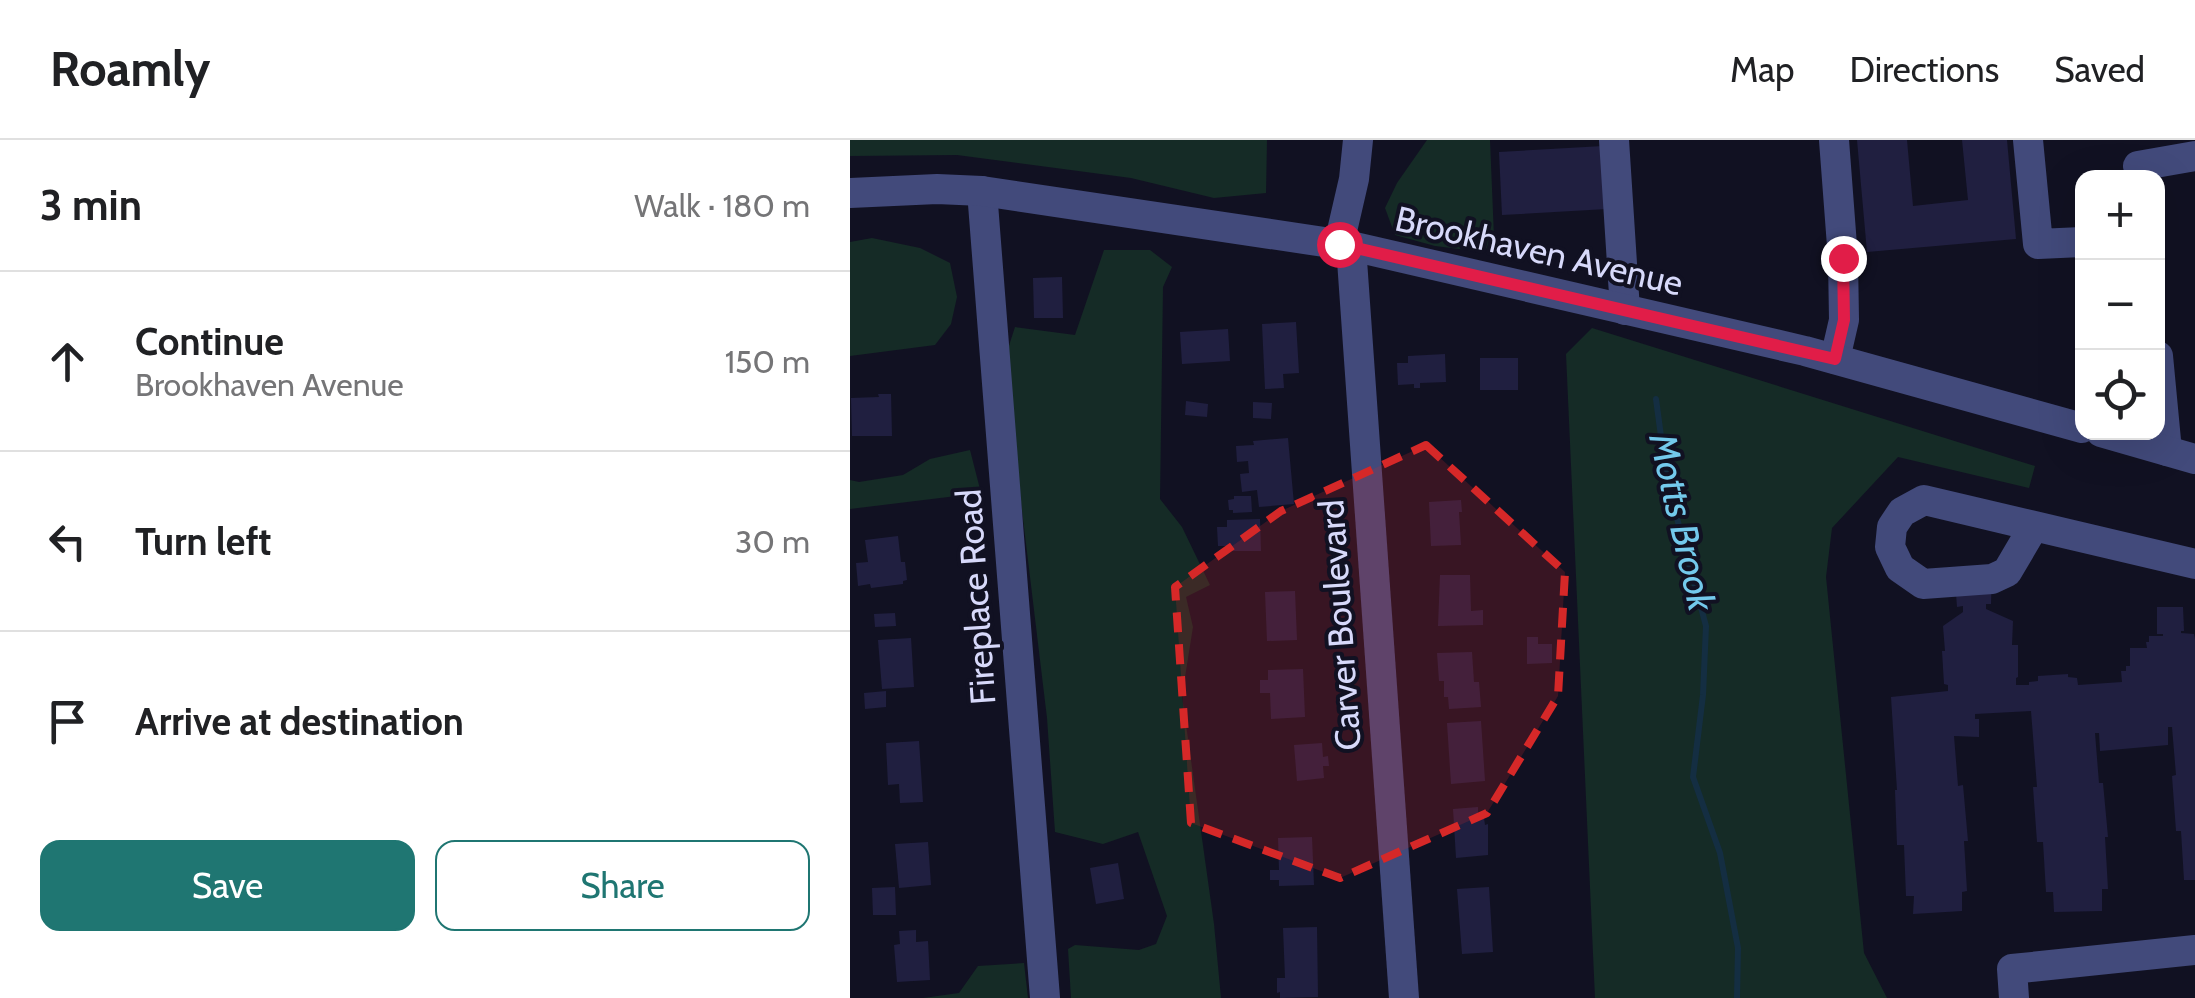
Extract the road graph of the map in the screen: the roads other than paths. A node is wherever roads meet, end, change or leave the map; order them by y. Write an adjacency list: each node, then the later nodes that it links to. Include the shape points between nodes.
1 (1358, 140): 10 (street, Carver Boulevard)
2 (1614, 140): 11 (street)
3 (1834, 140): 12 (street, via 1844,320)
4 (2028, 140): 9 (street, via 2038,244)
5 (2195, 156): 6 (street)
6 (2137, 161)
7 (982, 191): 8 (street, Brookhaven Avenue); 10 (street, Brookhaven Avenue); 20 (street, Fireplace Road)
8 (850, 193)
9 (2075, 242)
10 (1345, 245): 11 (street, Brookhaven Avenue); 21 (street, Carver Boulevard)
11 (1624, 310): 12 (street, Brookhaven Avenue)
12 (1835, 359): 14 (street, Brookhaven Avenue)
13 (2165, 386): 16 (street)
14 (2075, 426)
15 (2128, 440): 16 (street)
16 (2181, 455)
17 (2034, 526): 18 (street)
18 (2195, 564)
19 (2195, 950): 22 (street, via 2012,969)
20 (1045, 998)
21 (1404, 998)
22 (2014, 998)

